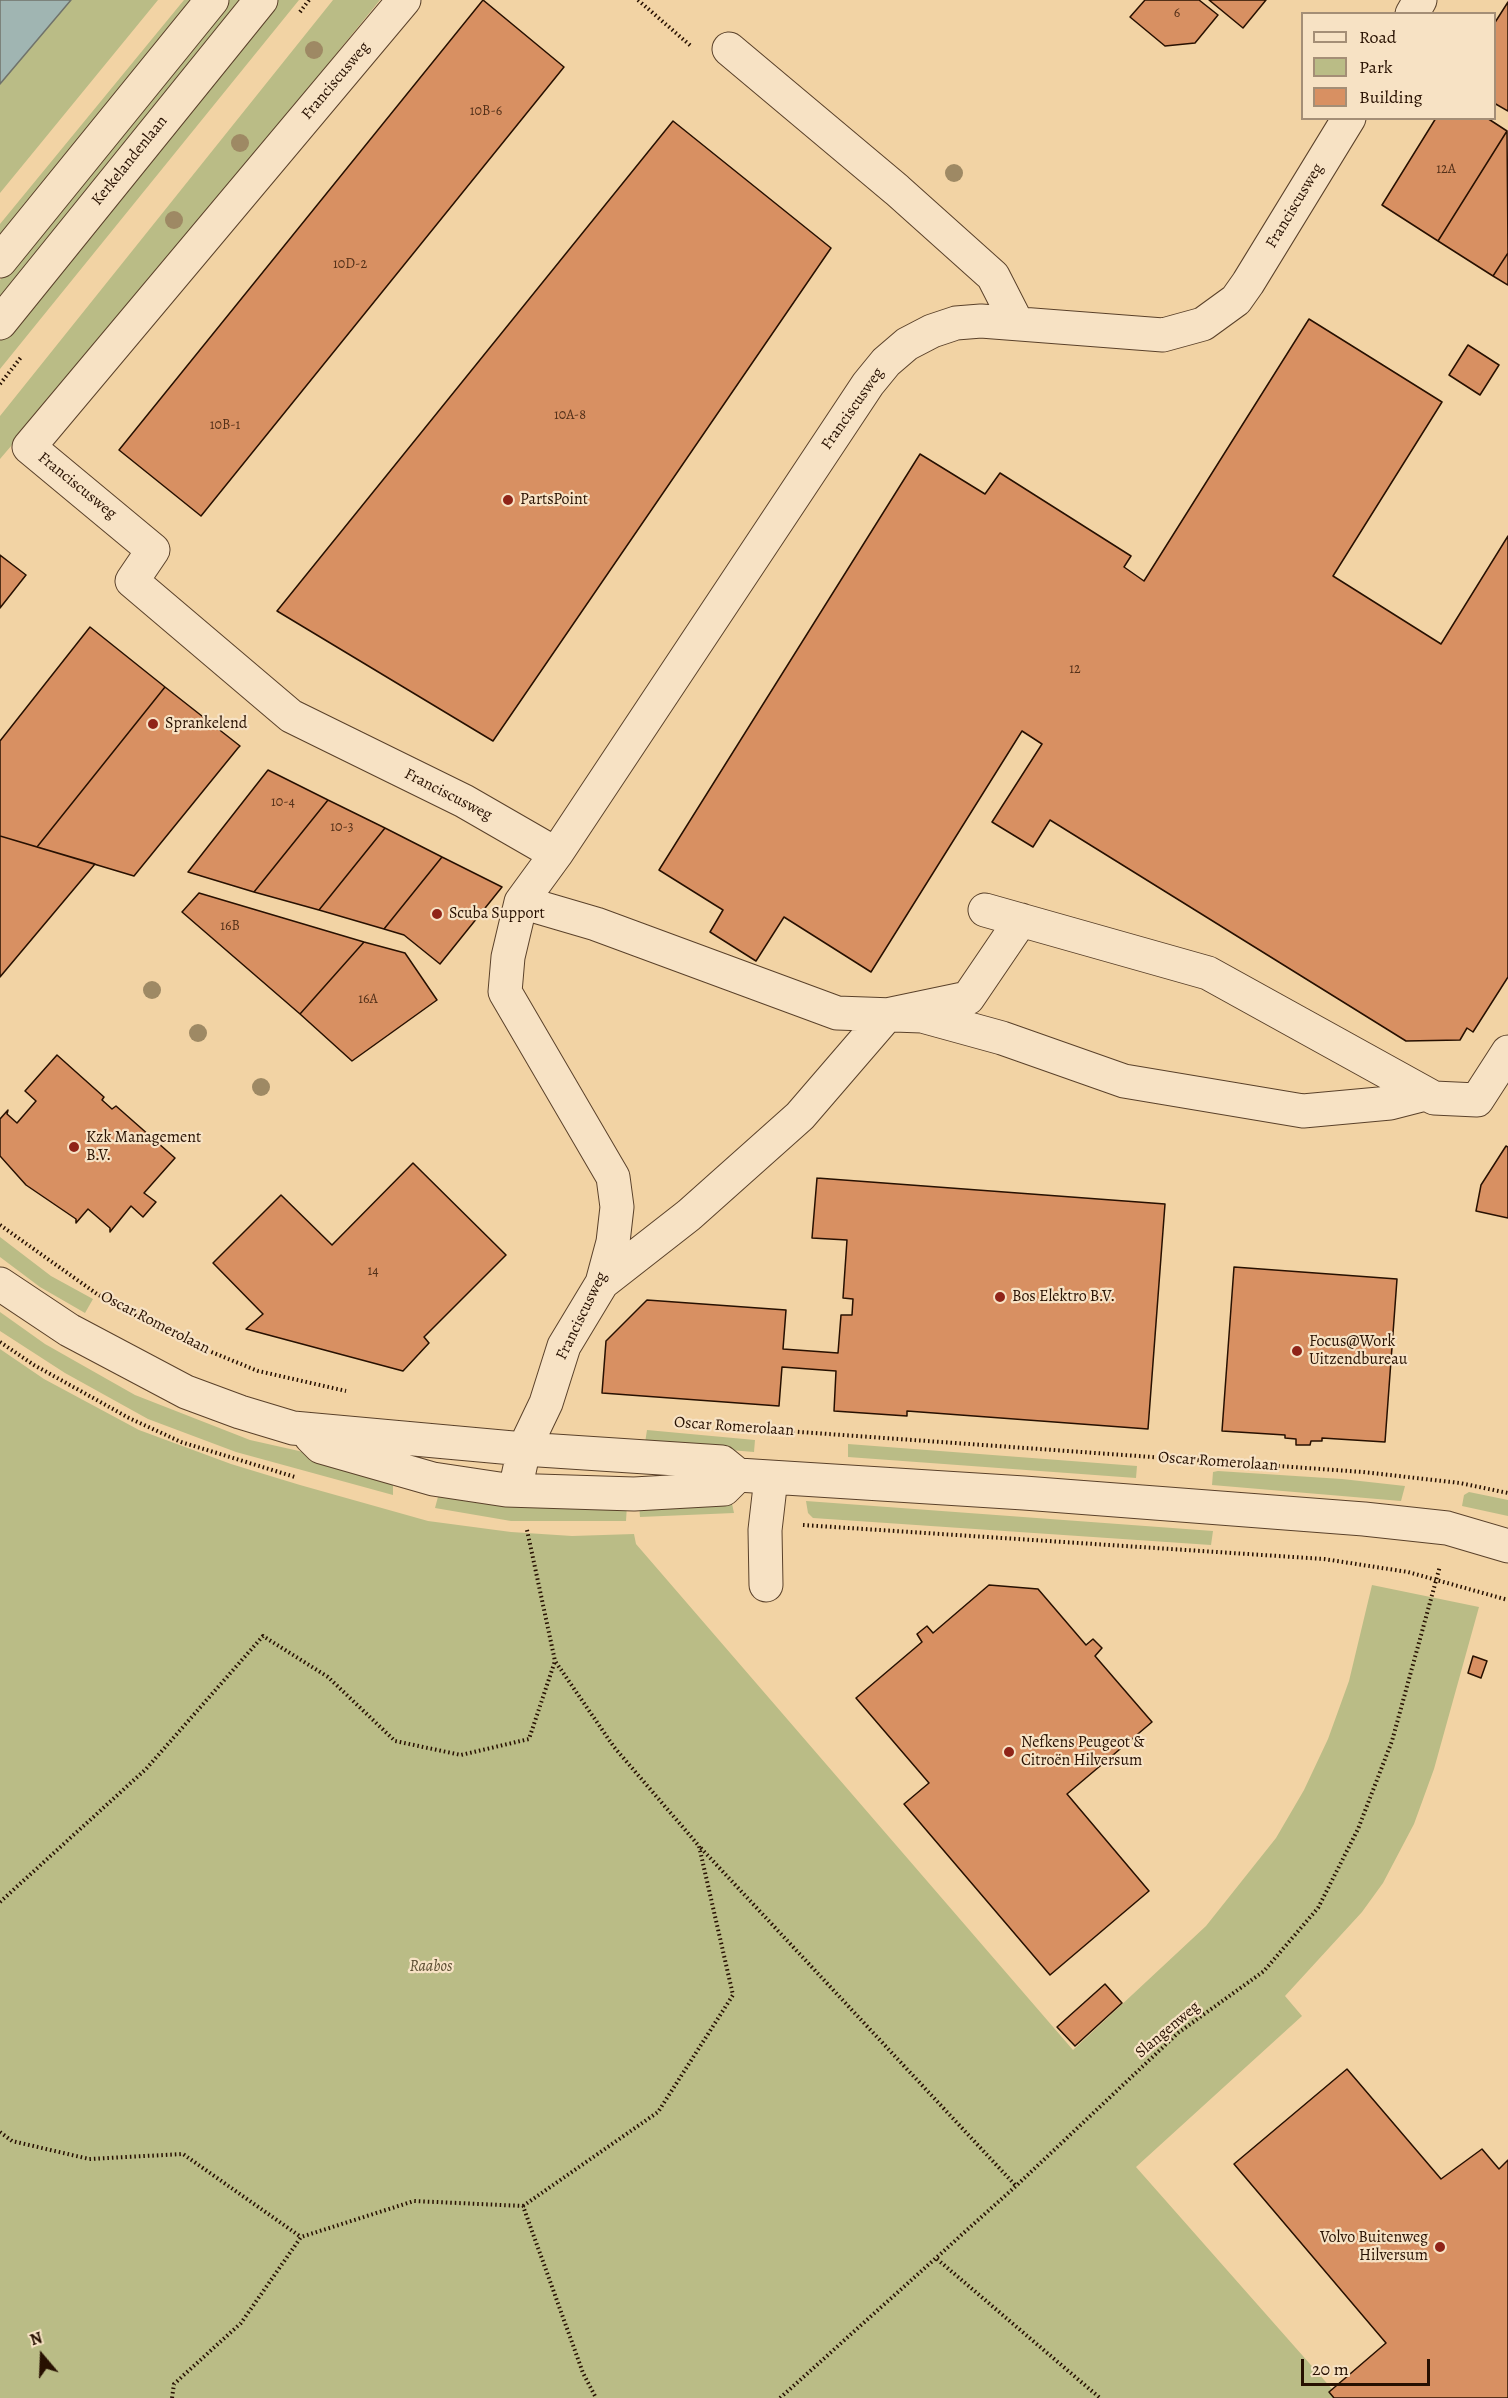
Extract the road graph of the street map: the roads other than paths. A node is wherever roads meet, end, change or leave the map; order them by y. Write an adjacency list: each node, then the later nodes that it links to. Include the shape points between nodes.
1 (212, 0): 6 (street)
2 (261, 0): 7 (street, Kerkelandenlaan)
3 (404, 0): 9 (street, Franciscusweg, via 29,447 153,550 132,581 291,717 464,801)
4 (729, 49): 8 (street, via 993,276)
5 (1348, 120): 8 (street, Franciscusweg, via 1248,283 1221,313 1203,324 1163,335)
6 (0, 261)
7 (0, 323)
8 (1017, 323): 9 (street, Franciscusweg, via 956,323 907,344 886,362)
9 (556, 854): 10 (street, Franciscusweg)
10 (521, 902): 13 (street, via 596,924 837,1013); 16 (street, Franciscusweg, via 508,957 505,992 613,1178 617,1207)
11 (985, 910): 12 (street)
12 (1020, 920): 13 (street, via 968,998); 15 (street, via 1208,973)
13 (887, 1015): 15 (street, via 922,1016 1002,1038 1124,1081 1303,1111 1390,1103); 16 (street, via 800,1116 689,1215)
14 (1508, 1052): 15 (street, via 1477,1100)
15 (1425, 1094)
16 (602, 1282): 19 (street, Franciscusweg, via 564,1346 546,1403)
17 (0, 1284): 18 (street, via 69,1330 186,1392 240,1412)
18 (304, 1428): 19 (street); 22 (street, via 321,1447 388,1467 433,1479)
19 (524, 1449): 20 (street, via 722,1462); 22 (street, Franciscusweg)
20 (738, 1475): 21 (street); 22 (street, via 724,1489 634,1494)
21 (771, 1478): 23 (street, via 1364,1519 1447,1528); 24 (street, via 765,1530)
22 (515, 1490)
23 (1508, 1546)
24 (766, 1585)

